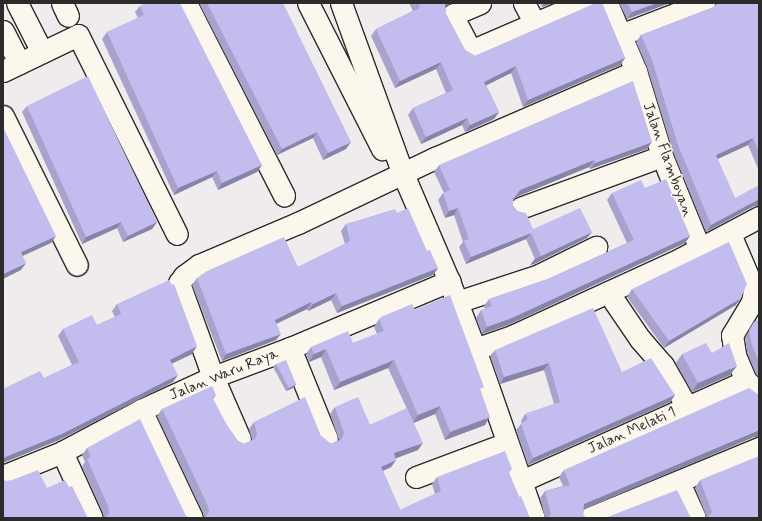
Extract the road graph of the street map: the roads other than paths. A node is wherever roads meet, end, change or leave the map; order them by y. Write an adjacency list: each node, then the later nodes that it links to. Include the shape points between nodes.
1 (17, 3): 13 (street)
2 (186, 3): 20 (street)
3 (308, 3): 17 (street)
4 (341, 3): 19 (street)
5 (480, 3): 10 (street, via 452,15 471,51)
6 (524, 3): 10 (street)
7 (582, 3): 10 (street)
8 (606, 3): 12 (street, Jalan Flamboyan)
9 (704, 3): 12 (street)
10 (535, 24)
11 (3, 31): 14 (street)
12 (620, 35): 15 (street, Jalan Flamboyan)
13 (42, 52): 14 (street); 23 (street, via 78,35)
14 (11, 67)
15 (636, 71): 18 (street, Jalan Flamboyan); 19 (street)
16 (3, 116): 27 (street)
17 (384, 153)
18 (662, 156): 21 (street); 26 (street, Jalan Flamboyan)
19 (403, 174): 28 (street); 33 (street, via 199,265 184,276 179,283)
20 (284, 195)
21 (520, 208)
22 (759, 217): 24 (street)
23 (177, 234)
24 (730, 234): 26 (street); 34 (street, Jalan Melati 1, via 754,290 752,302 732,335 735,355)
25 (596, 246): 30 (street, via 539,275)
26 (700, 249): 29 (street)
27 (77, 265)
28 (449, 281): 30 (street); 31 (street, Jalan Waru Raya)
29 (608, 292): 32 (street, via 512,336); 35 (street, via 640,339 663,365)
30 (457, 302): 32 (street)
31 (290, 348): 33 (street, Jalan Waru Raya); 38 (street)
32 (475, 349): 39 (street)
33 (213, 377): 36 (street, Jalan Waru Raya); 37 (street)
34 (752, 387): 35 (street, Jalan Melati 1)
35 (687, 407): 44 (street, Jalan Melati 1)
36 (141, 410): 41 (street, Jalan Waru Raya); 47 (street)
37 (240, 439)
38 (327, 439)
39 (507, 443): 43 (street); 44 (street)
40 (759, 448): 45 (street)
41 (62, 452): 42 (street, Jalan Waru Raya); 46 (street)
42 (3, 476)
43 (416, 476)
44 (519, 482): 48 (street)
45 (679, 482): 49 (street); 50 (street)
46 (92, 518)
47 (192, 518)
48 (534, 518)
49 (589, 518)
50 (695, 518)

